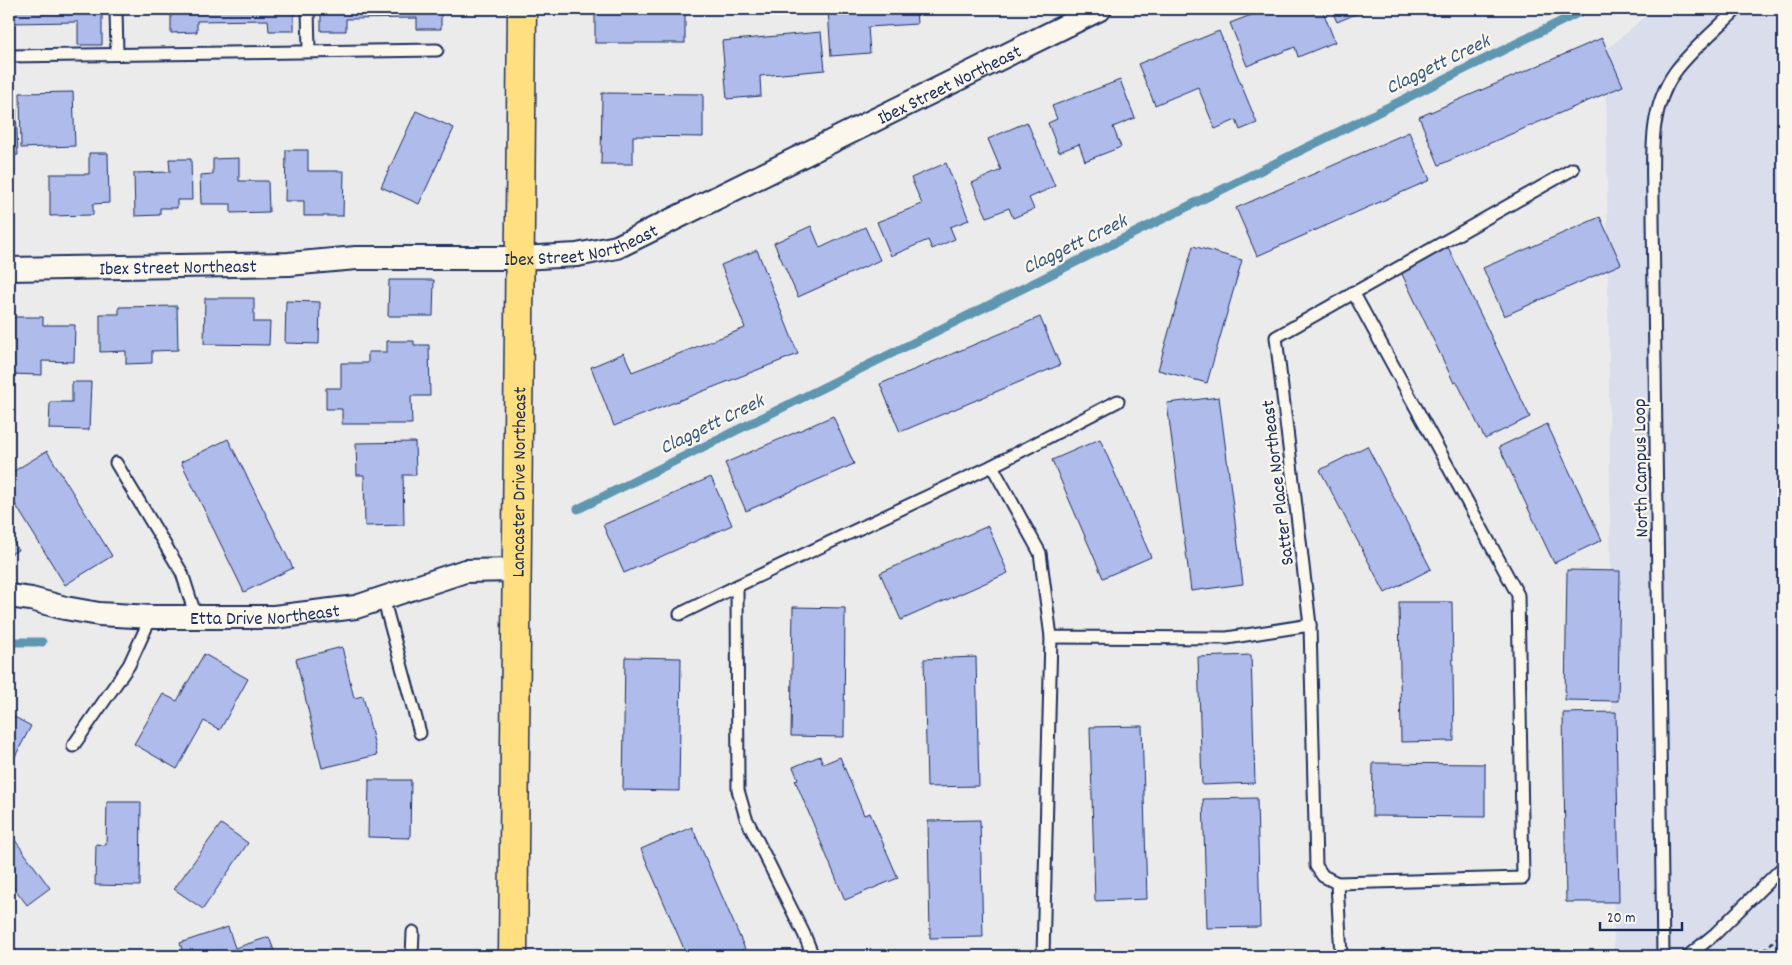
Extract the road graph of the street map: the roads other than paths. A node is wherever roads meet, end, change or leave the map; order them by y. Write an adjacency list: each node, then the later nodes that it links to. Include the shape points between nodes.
1 (116, 9): 8 (lane)
2 (308, 9): 7 (lane)
3 (522, 9): 11 (main road, Lancaster Drive Northeast)
4 (1737, 9): 36 (lane, North Campus Loop, via 1676,71 1661,97 1654,123)
5 (1090, 11): 11 (street, Ibex Street Northeast, via 617,247 577,255)
6 (437, 50): 7 (lane)
7 (309, 51): 8 (lane)
8 (117, 54): 9 (lane)
9 (9, 56)
10 (1573, 169): 13 (lane, Satter Place Northeast)
11 (520, 258): 12 (street, Ibex Street Northeast, via 356,258 289,264); 17 (main road, Lancaster Drive Northeast)
12 (9, 269)
13 (1353, 292): 24 (lane, Satter Place Northeast, via 1276,337); 29 (lane, via 1518,595 1523,878)
14 (1118, 401): 16 (lane)
15 (116, 463): 23 (lane, via 182,573)
16 (992, 466): 18 (lane); 25 (lane, via 1040,553)
17 (516, 570): 20 (street, Etta Drive Northeast, via 465,571); 32 (main road, Lancaster Drive Northeast)
18 (737, 586): 21 (lane); 33 (lane, via 738,790 746,818)
19 (9, 596): 22 (street, Etta Drive Northeast, via 99,614)
20 (383, 598): 23 (street, Etta Drive Northeast, via 356,607 274,617); 26 (lane)
21 (680, 614)
22 (151, 616): 23 (street, Etta Drive Northeast); 27 (lane, via 129,666)
23 (196, 617)
24 (1310, 625): 25 (lane, via 1227,638); 29 (lane, Satter Place Northeast, via 1316,866 1323,876)
25 (1051, 637): 34 (lane)
26 (420, 733)
27 (73, 746)
28 (1783, 867): 37 (lane)
29 (1337, 883): 35 (lane)
30 (413, 932): 31 (lane)
31 (412, 956)
32 (513, 956)
33 (813, 956)
34 (1043, 956)
35 (1341, 956)
36 (1663, 956)
37 (1688, 956)

